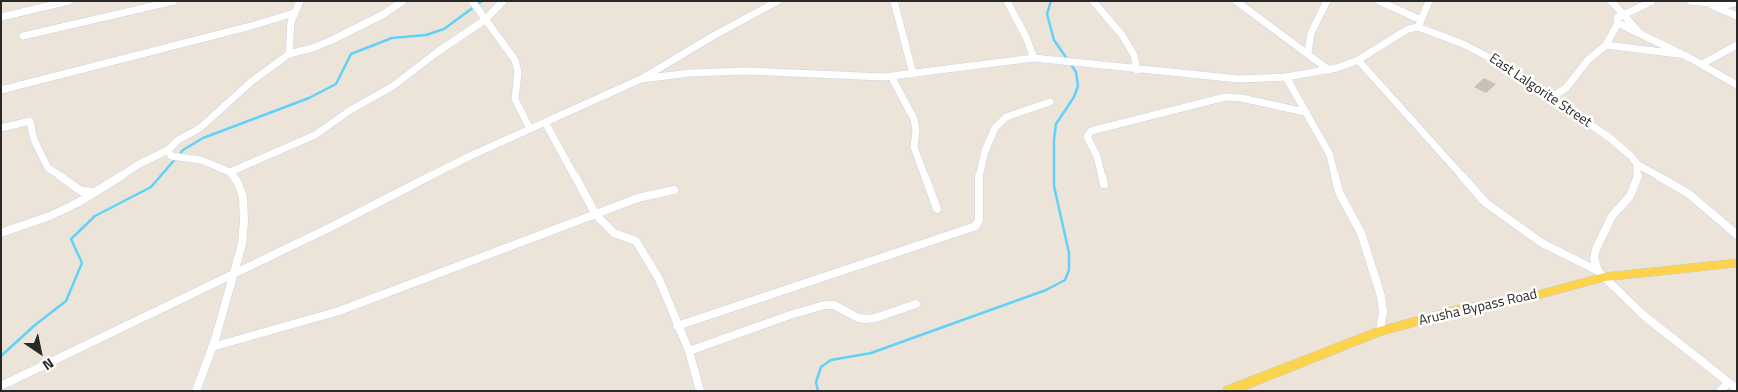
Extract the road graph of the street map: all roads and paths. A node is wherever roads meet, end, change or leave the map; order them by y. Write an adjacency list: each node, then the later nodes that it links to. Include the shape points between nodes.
1 (69, 1): 25 (street)
2 (174, 1): 30 (street)
3 (300, 1): 22 (street)
4 (403, 1): 34 (street, via 334,39)
5 (472, 1): 26 (street)
6 (503, 1): 26 (street)
7 (778, 1): 38 (street)
8 (894, 1): 42 (street)
9 (1007, 1): 36 (street)
10 (1093, 1): 40 (street, via 1126,40)
11 (1236, 1): 33 (street)
12 (1327, 1): 33 (street, via 1311,34)
13 (1379, 1): 28 (street, East Lalgorite Street)
14 (1429, 1): 28 (street)
15 (1611, 1): 23 (street)
16 (1652, 1): 23 (street)
17 (1690, 1): 19 (street)
18 (1737, 2): 20 (street)
19 (1707, 3): 20 (street); 21 (street)
20 (1727, 5): 21 (street)
21 (1722, 10): 24 (street)
22 (294, 13): 34 (street, via 290,22); 48 (street)
23 (1624, 14): 27 (street, via 1616,19); 29 (street)
24 (1737, 16)
25 (1, 17)
26 (486, 19): 54 (street, via 515,60 518,72 515,99); 57 (street, via 393,86 315,134)
27 (1618, 23): 29 (street); 31 (street)
28 (1420, 24): 37 (street); 49 (street, East Lalgorite Street, via 1488,55)
29 (1642, 34): 35 (street)
30 (23, 36)
31 (1606, 45): 35 (street); 49 (street, via 1588,60 1566,88)
32 (1737, 45): 39 (street)
33 (1308, 53): 41 (street)
34 (288, 54): 55 (street, via 259,75 200,128 178,140)
35 (1683, 54): 39 (street)
36 (1034, 58): 40 (street); 42 (street)
37 (1358, 60): 41 (street); 67 (street, via 1486,204 1542,243)
38 (668, 63): 43 (street); 46 (street)
39 (1702, 64): 47 (street)
40 (1137, 70): 45 (street, via 1239,79)
41 (1329, 70): 45 (street)
42 (913, 74): 44 (street)
43 (665, 76): 44 (street, via 747,71); 46 (street)
44 (891, 76): 61 (street, via 914,120 914,147)
45 (1286, 77): 51 (street)
46 (641, 79): 52 (street)
47 (1737, 85)
48 (1, 90)
49 (1552, 97): 56 (street, East Lalgorite Street, via 1623,148)
50 (1050, 102): 69 (street, via 1006,117 995,128 979,172 980,220 976,226)
51 (1305, 112): 58 (street, via 1225,97 1091,132 1087,136 1097,156); 70 (street, via 1330,155 1339,192 1368,252 1380,296)
52 (545, 122): 54 (street); 62 (street)
53 (1, 128): 60 (street, via 30,121 34,140 48,168 81,191)
54 (530, 129): 66 (street, via 448,166)
55 (168, 150): 57 (street, via 171,156 202,160); 60 (street)
56 (1637, 164): 64 (street, East Lalgorite Street, via 1689,194); 67 (street, via 1638,175 1630,196 1612,216 1596,249 1594,258)
57 (230, 172): 66 (street, via 244,197 242,244)
58 (1104, 184)
59 (674, 190): 62 (street, via 638,198)
60 (97, 191): 63 (street, via 50,216)
61 (936, 209)
62 (596, 214): 69 (street, via 614,233 636,241 659,279); 71 (street, via 339,311)
63 (1, 232)
64 (1737, 235)
65 (1737, 263): 67 (main road, Arusha Bypass Road)
66 (234, 274): 71 (street); 74 (street)
67 (1601, 274): 70 (main road, Arusha Bypass Road, via 1523,299 1459,310); 73 (street, via 1642,314)
68 (916, 304): 72 (street, via 866,319 834,305 818,307)
69 (677, 326): 72 (street)
70 (1380, 331): 78 (main road, Arusha Bypass Road)
71 (212, 347): 76 (street)
72 (689, 351): 77 (street)
73 (1728, 383): 75 (street); 79 (street)
74 (1, 386)
75 (1737, 389)
76 (196, 391)
77 (700, 391)
78 (1228, 391)
79 (1720, 391)

